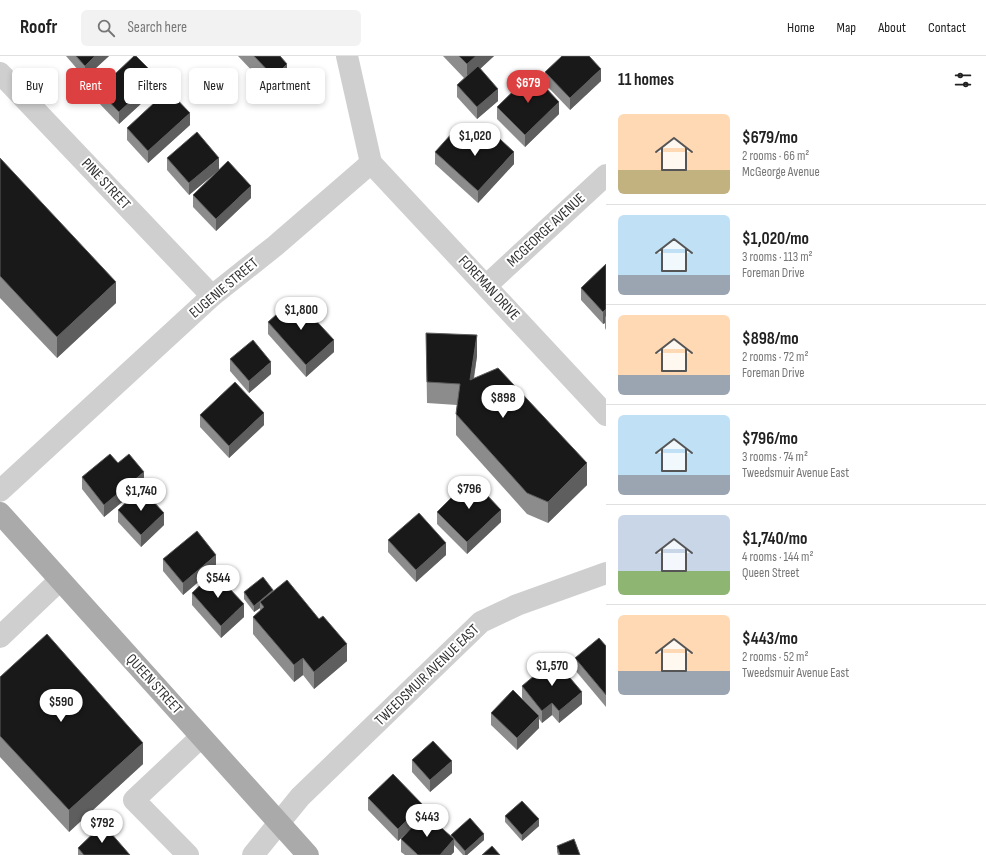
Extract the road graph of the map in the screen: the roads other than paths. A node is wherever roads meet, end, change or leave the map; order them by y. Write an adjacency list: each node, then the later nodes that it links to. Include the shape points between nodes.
1 (347, 56): 3 (street)
2 (0, 73): 6 (street, PINE STREET)
3 (371, 163): 5 (street, FOREMAN DRIVE); 6 (street, EUGENIE STREET, via 275,246)
4 (606, 175): 5 (street, MCGEORGE AVENUE)
5 (487, 285): 7 (street, FOREMAN DRIVE)
6 (212, 296): 8 (street, EUGENIE STREET)
7 (606, 415)
8 (0, 491)
9 (0, 513): 11 (main road, QUEEN STREET)
10 (606, 573): 14 (street, TWEEDSMUIR AVENUE EAST, via 517,605 481,622 300,797)
11 (60, 580): 12 (street); 13 (main road, QUEEN STREET)
12 (0, 637)
13 (201, 737): 14 (main road, QUEEN STREET); 15 (street, via 134,800)
14 (280, 824): 16 (street, TWEEDSMUIR AVENUE EAST); 17 (main road, QUEEN STREET)
15 (188, 855)
16 (253, 855)
17 (308, 855)

